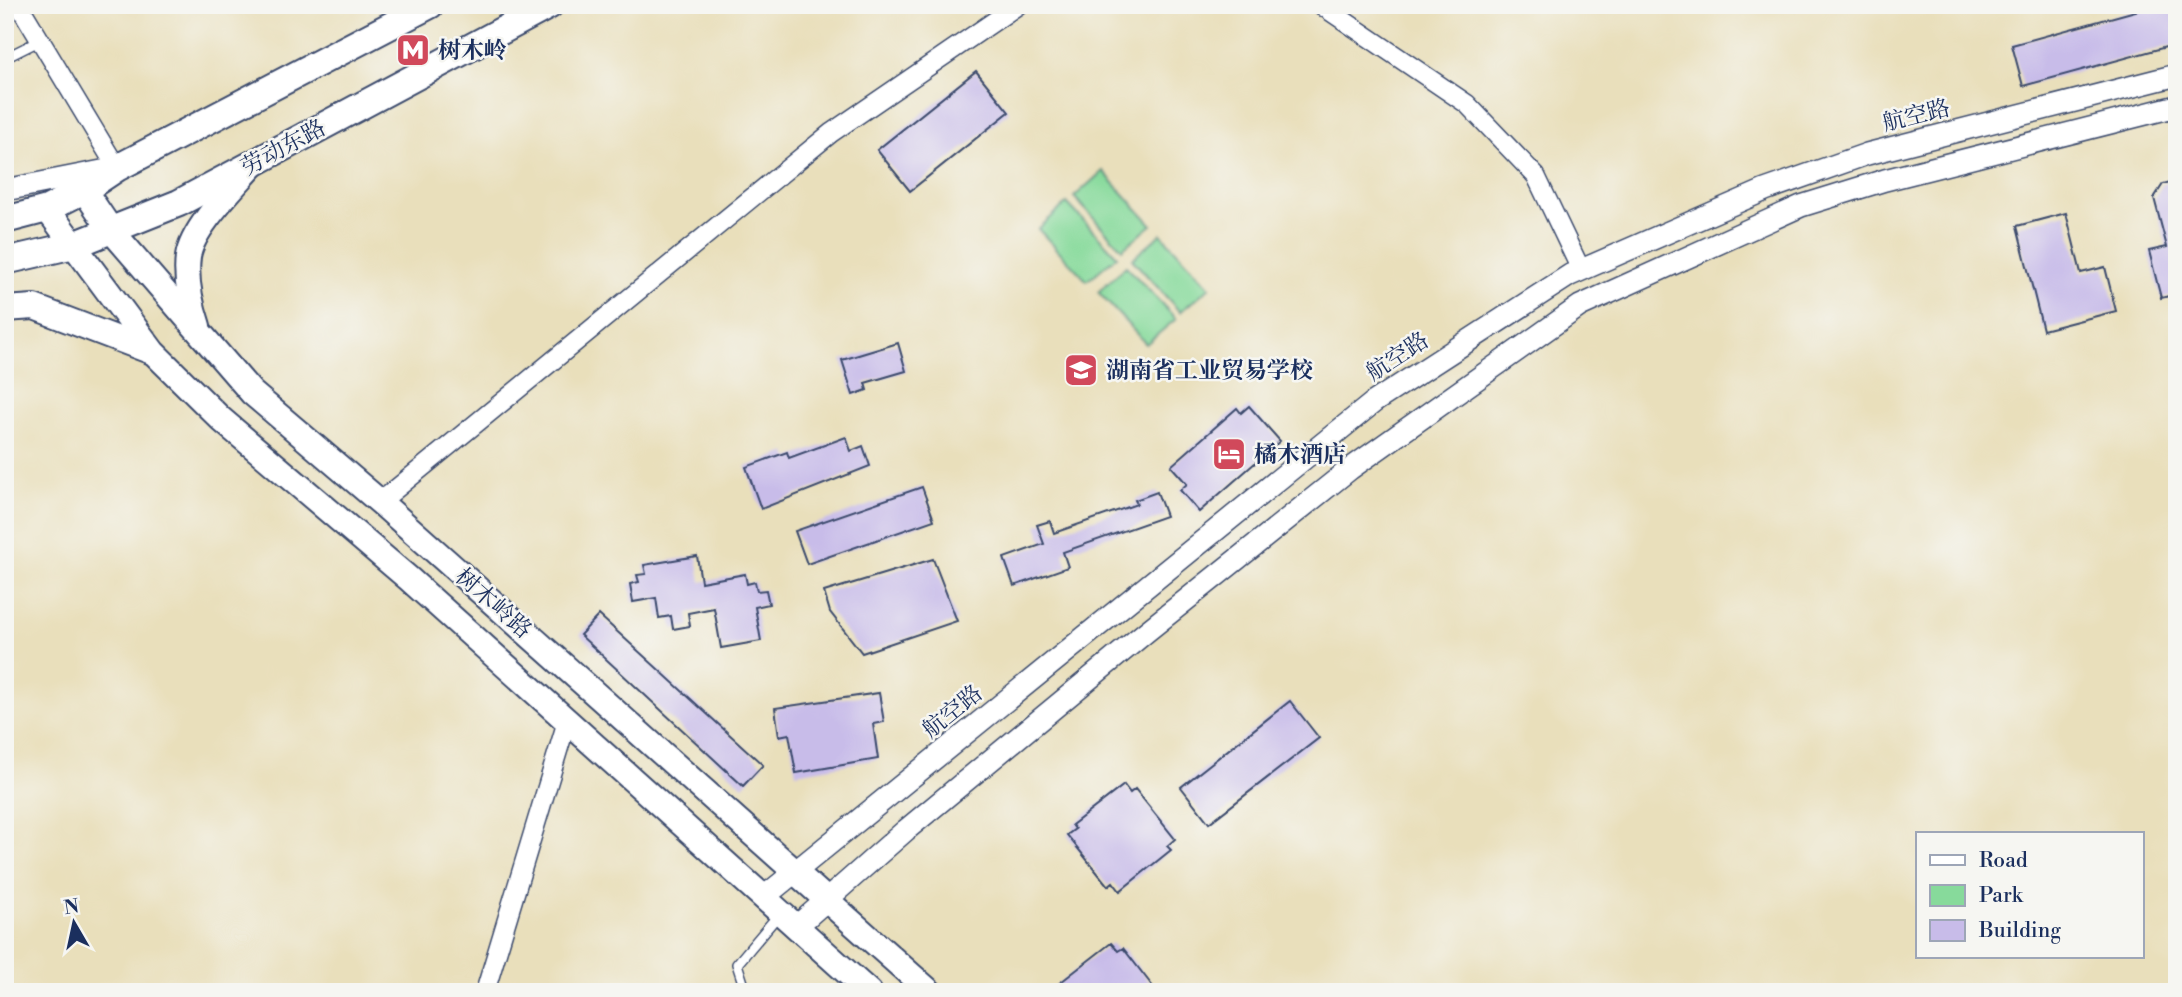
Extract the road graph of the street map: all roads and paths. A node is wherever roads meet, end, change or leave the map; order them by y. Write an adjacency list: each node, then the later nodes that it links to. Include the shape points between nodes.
1 (19, 5): 6 (street)
2 (430, 5): 12 (main road)
3 (550, 5): 11 (main road, 劳动东路)
4 (1018, 5): 26 (street, via 831,133)
5 (1321, 5): 21 (street, via 1467,104 1536,176)
6 (39, 41): 7 (lane); 12 (street)
7 (5, 58)
8 (2177, 75): 10 (street, 航空路)
9 (2177, 106): 13 (street)
10 (1867, 154): 13 (street); 21 (street, 航空路, via 1765,190)
11 (255, 162): 18 (main road, 劳动东路, via 179,203); 24 (main road, via 204,222 188,256 189,301)
12 (117, 168): 14 (street); 15 (main road)
13 (1885, 180): 22 (street, via 1801,206)
14 (5, 190)
15 (84, 190): 16 (main road); 18 (main road, 树木岭路)
16 (47, 209): 17 (main road); 19 (main road, 树木岭路)
17 (5, 220)
18 (111, 230): 19 (main road, 劳动东路); 24 (main road, 树木岭路)
19 (74, 245): 20 (main road, 劳动东路); 25 (main road, 树木岭路)
20 (5, 261)
21 (1576, 272): 22 (street); 28 (street, 航空路, via 1374,402)
22 (1580, 306): 29 (street, via 1350,470 906,830)
23 (5, 309): 25 (main road, via 34,307)
24 (201, 337): 26 (main road, 树木岭路, via 252,393)
25 (153, 352): 27 (main road, 树木岭路, via 222,420)
26 (380, 502): 28 (main road, 树木岭路)
27 (567, 721): 30 (main road, 树木岭路); 31 (street)
28 (797, 871): 29 (main road, 树木岭路); 30 (street, 航空路)
29 (829, 900): 30 (street); 34 (main road, 树木岭路)
30 (781, 912): 32 (lane, via 737,964); 33 (main road, 树木岭路)
31 (485, 992)
32 (746, 992)
33 (869, 992)
34 (930, 992)

